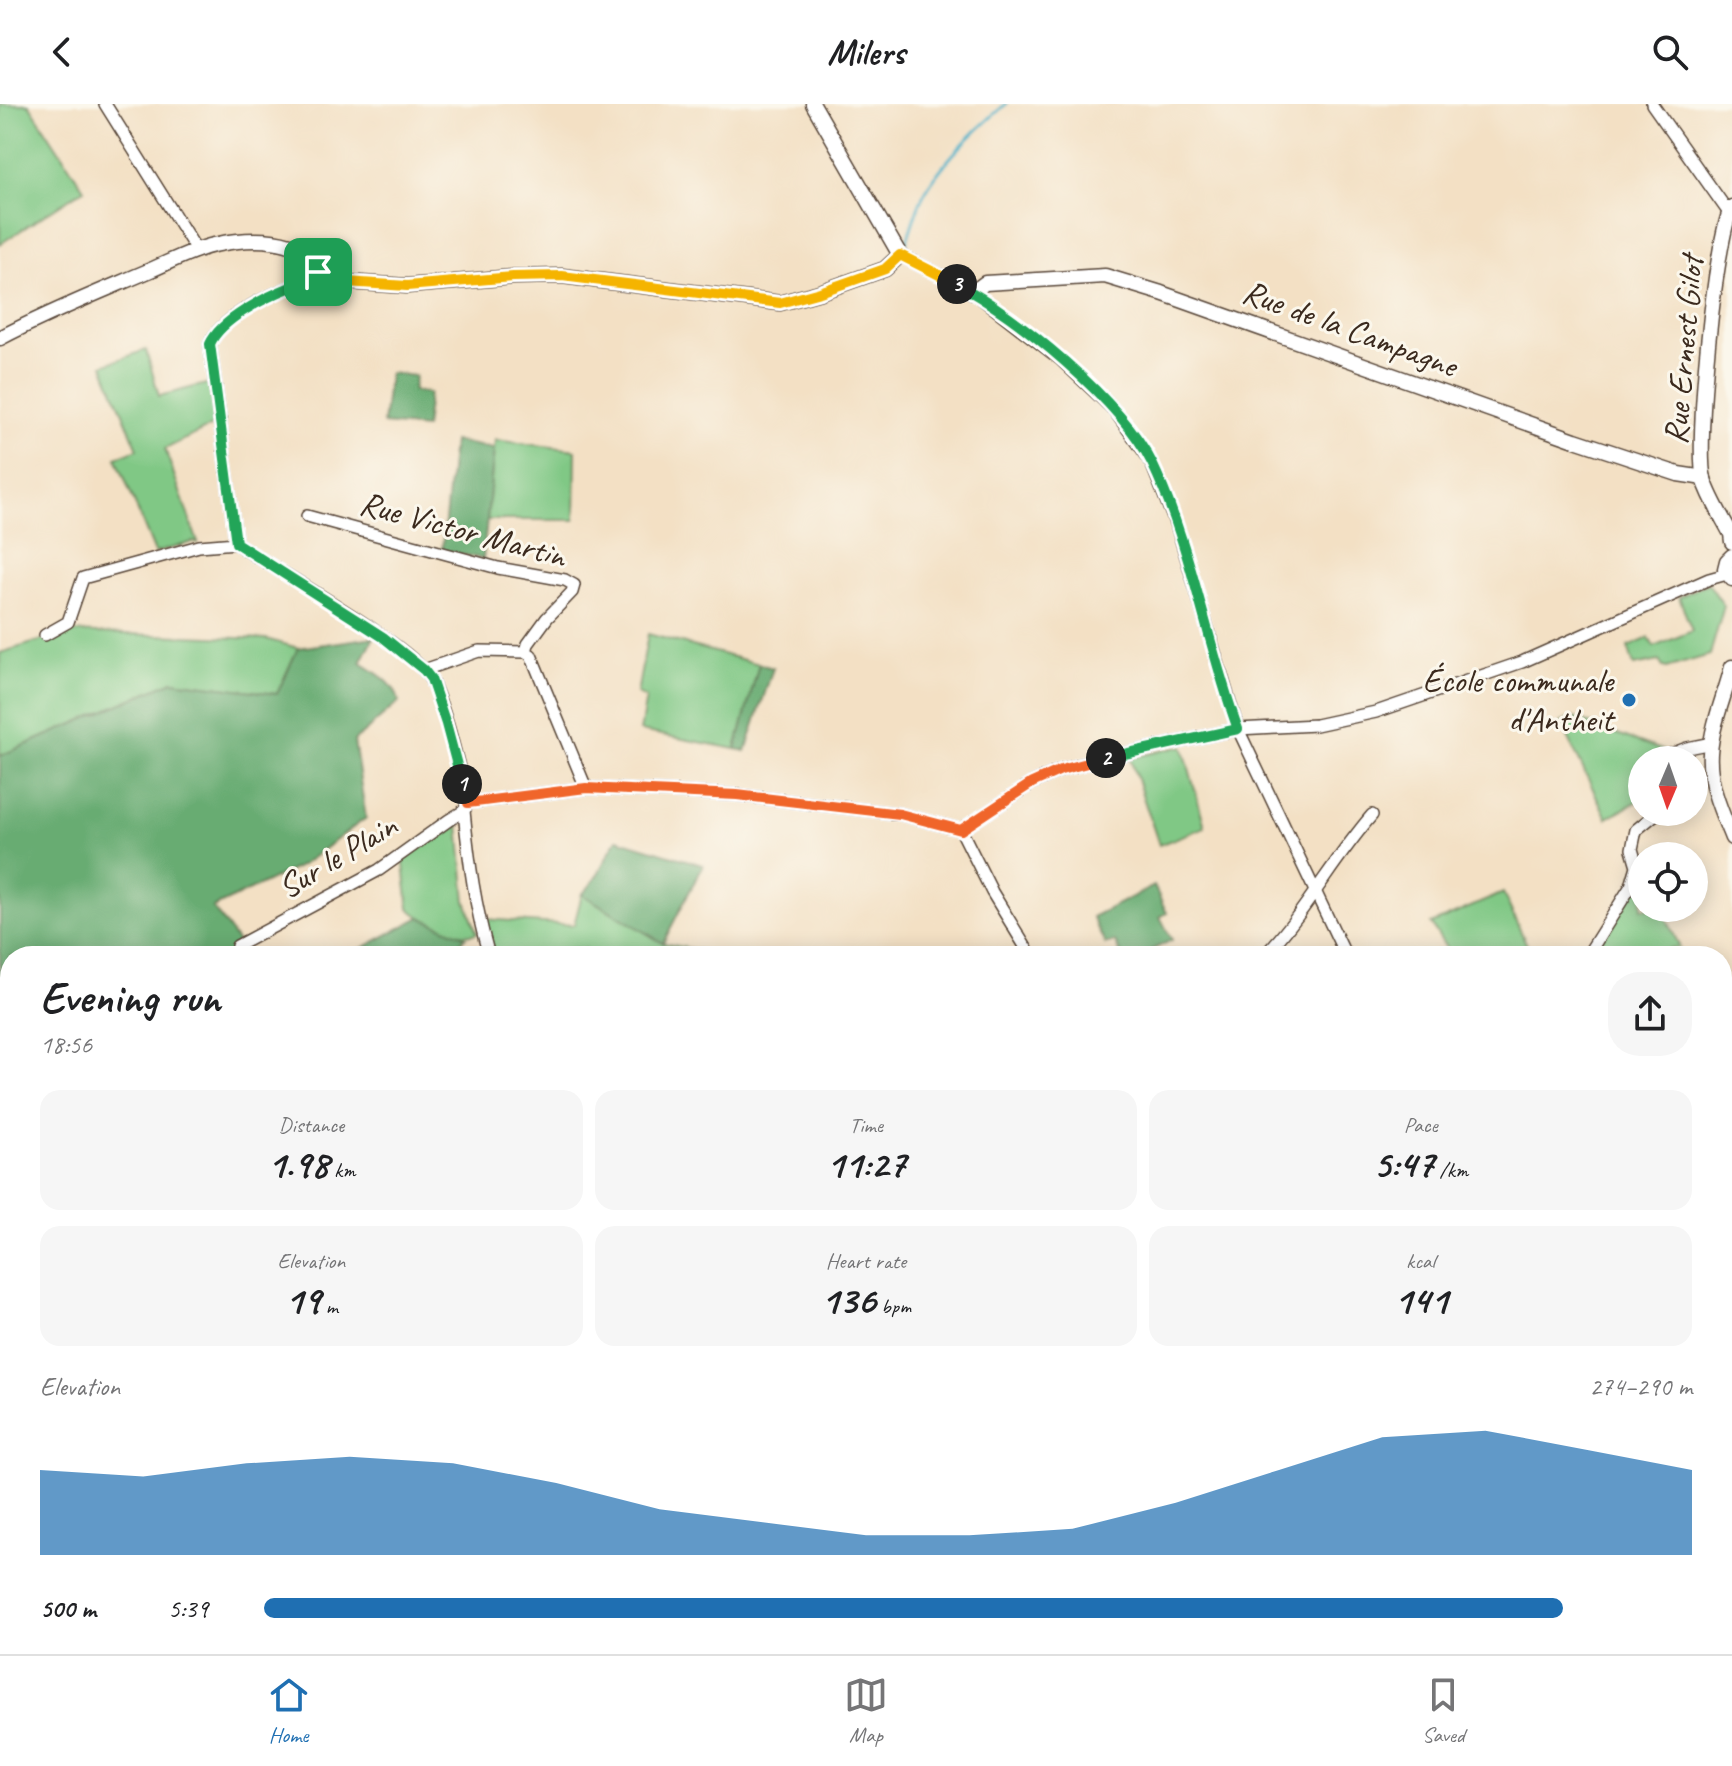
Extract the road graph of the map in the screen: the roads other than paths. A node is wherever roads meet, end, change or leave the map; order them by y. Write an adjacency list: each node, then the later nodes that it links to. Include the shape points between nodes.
1 (105, 104): 5 (street)
2 (813, 104): 6 (street)
3 (1652, 104): 4 (street)
4 (1727, 207): 10 (street, Rue Ernest Gilot, via 1703,404)
5 (197, 251): 7 (street, via 231,242 287,243 307,254); 9 (street)
6 (900, 255): 7 (street, via 885,269 780,303 578,277 407,286 346,282); 8 (street)
7 (318, 272): 13 (street, via 226,322 210,344)
8 (973, 292): 10 (street, Rue de la Campagne, via 985,283 1105,276 1575,440); 20 (street, via 1102,397 1150,460 1178,530)
9 (0, 338)
10 (1704, 478): 12 (street, Rue Ernest Gilot)
11 (307, 516): 17 (street, Rue Victor Martin, via 574,585)
12 (1732, 542)
13 (236, 543): 16 (street, via 199,546 83,578 68,622); 19 (street, via 383,637)
14 (1732, 556): 15 (street, via 1726,565)
15 (1729, 576): 20 (street, via 1709,579 1522,662 1376,712 1316,725)
16 (45, 635)
17 (526, 652): 19 (street, via 479,651); 23 (street, via 537,667)
18 (1732, 667): 21 (street)
19 (424, 670): 24 (street, via 446,724)
20 (1238, 729): 27 (street, via 1061,770); 29 (street)
21 (1712, 743): 22 (street); 28 (street, via 1712,779)
22 (1697, 746)
23 (586, 788): 24 (street); 27 (street, via 833,805 900,814)
24 (466, 807): 30 (street, Sur le Plain, via 379,870); 31 (street, via 474,904)
25 (1372, 815): 29 (street)
26 (1641, 826): 35 (street, via 1632,849 1635,874)
27 (961, 830): 32 (street)
28 (1732, 838)
29 (1317, 891): 33 (street); 34 (street)
30 (237, 946)
31 (486, 946)
32 (1025, 946)
33 (1274, 946)
34 (1342, 946)
35 (1593, 946)

